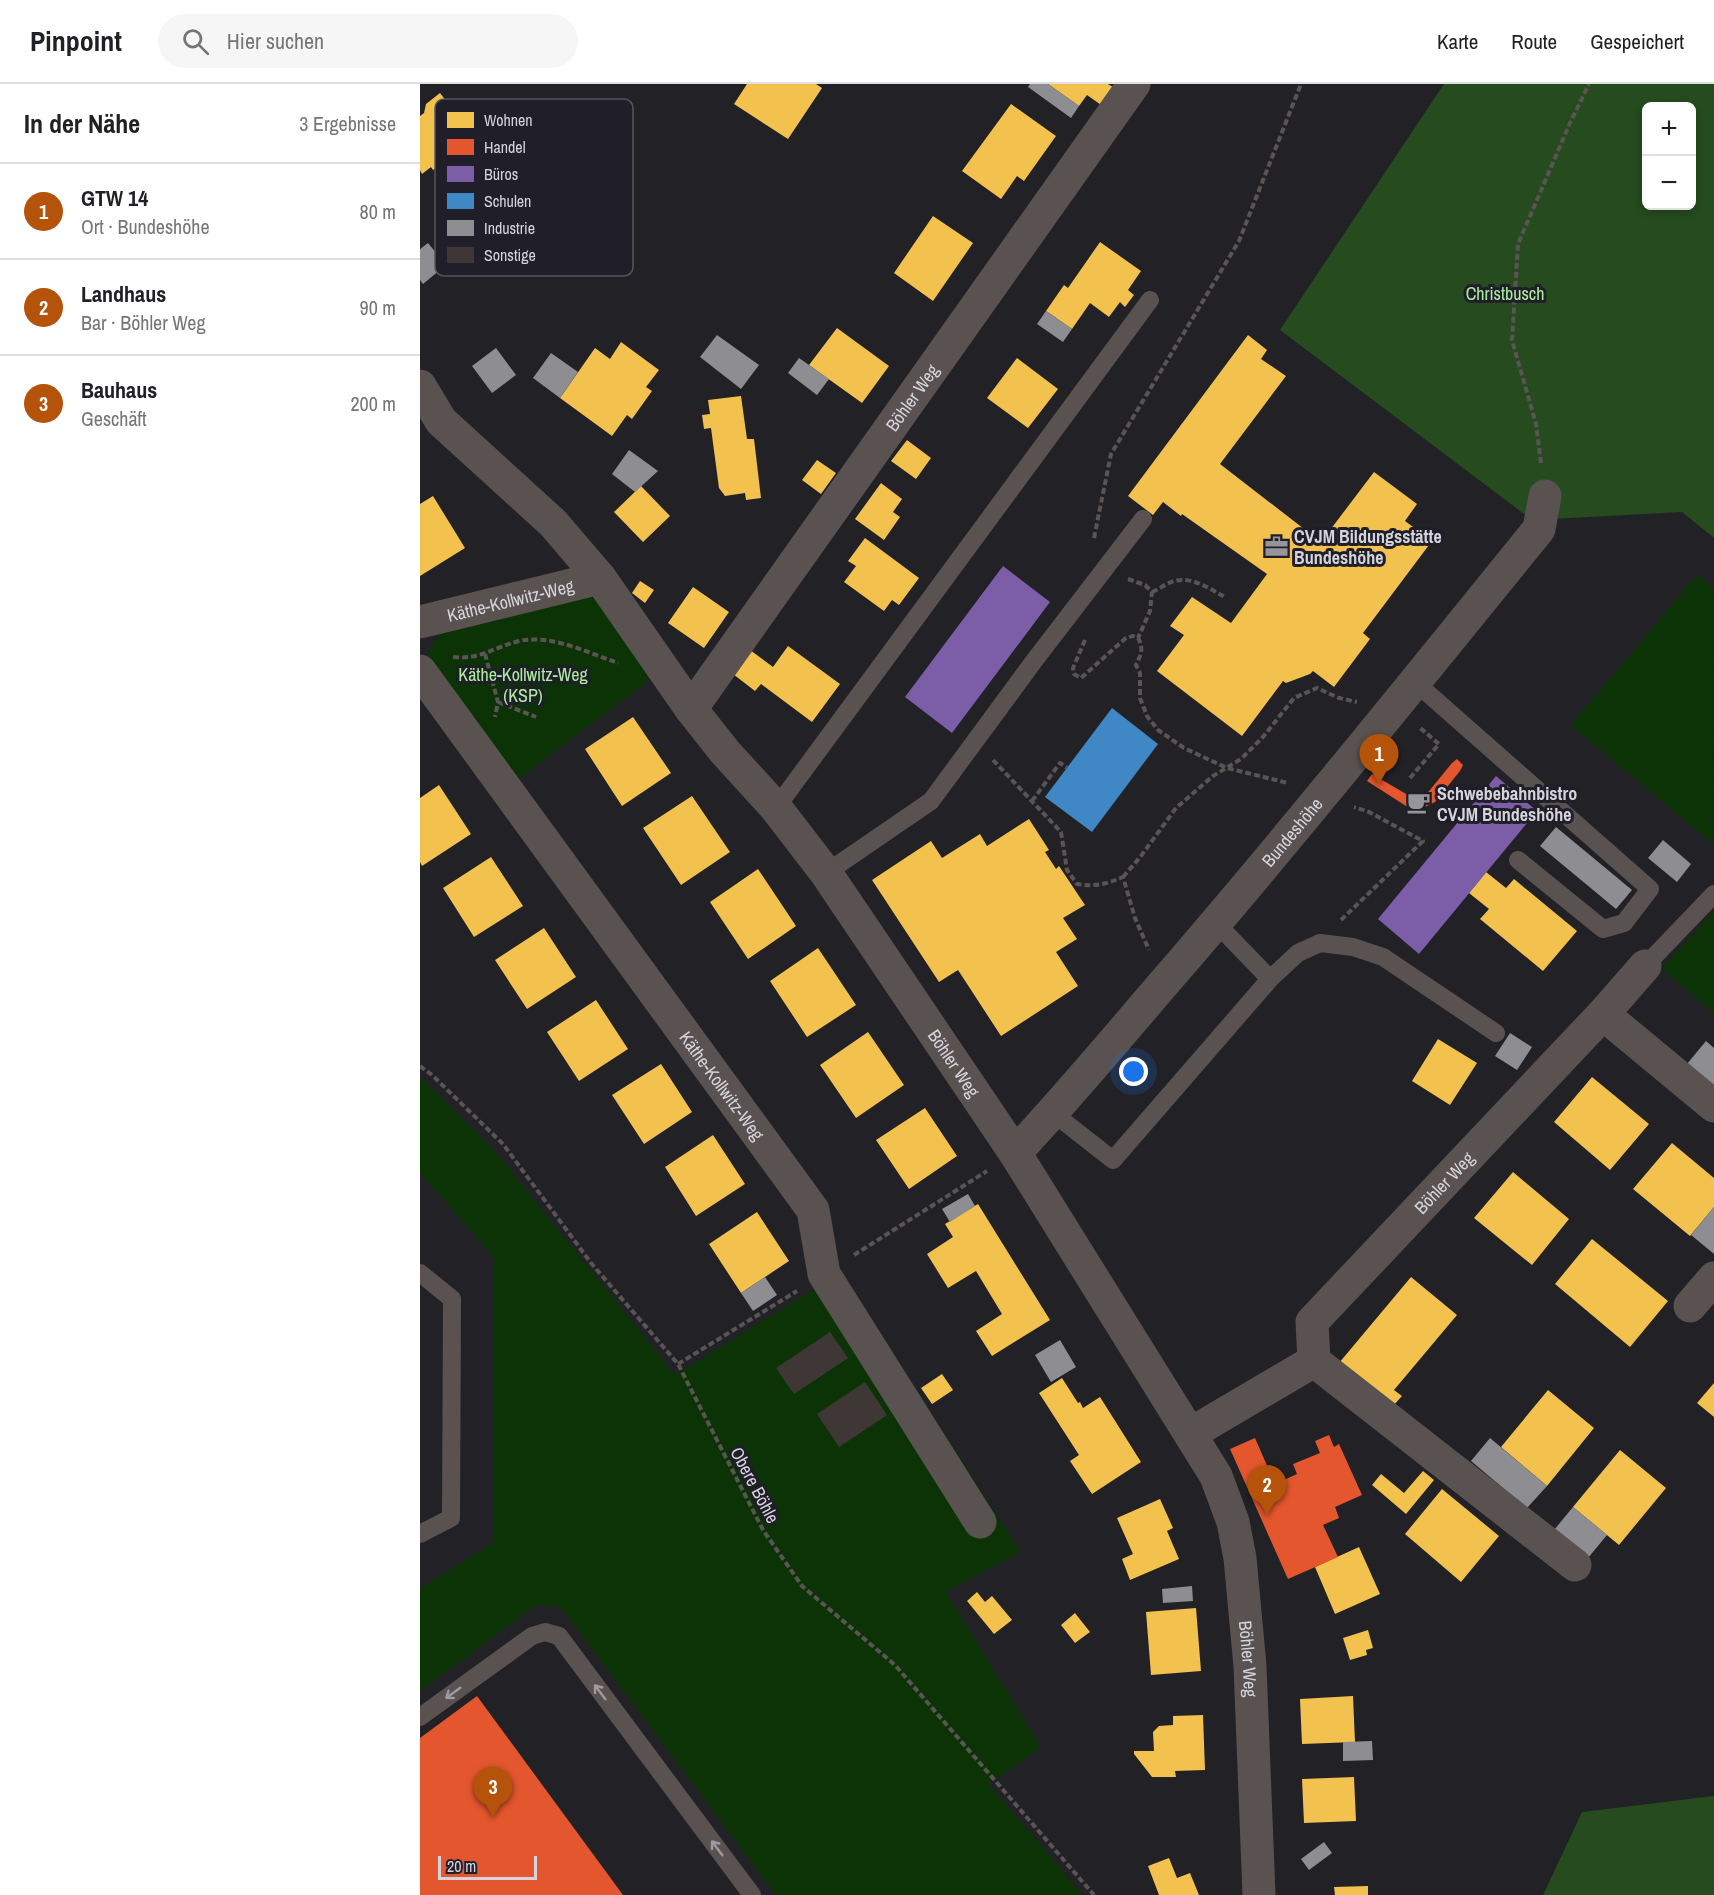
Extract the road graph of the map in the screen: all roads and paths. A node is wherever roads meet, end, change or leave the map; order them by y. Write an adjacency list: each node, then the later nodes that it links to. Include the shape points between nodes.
1 (1134, 84): 22 (street, Böhler Weg)
2 (1301, 84): 8 (path, via 1239,241 1111,454)
3 (1589, 84): 6 (path, via 1518,244 1512,340 1536,424)
4 (1150, 300): 34 (lane)
5 (420, 386): 10 (street, Böhler Weg, via 441,421 553,523)
6 (1545, 496): 20 (street, Bundeshöhe, via 1539,529)
7 (1143, 519): 9 (lane)
8 (1094, 542)
9 (1109, 564): 11 (path); 12 (lane)
10 (600, 578): 14 (street, Käthe-Kollwitz-Weg); 18 (street, Böhler Weg)
11 (1152, 592): 13 (path, via 1184,580); 15 (path)
12 (1085, 594): 15 (path, via 1096,607 1097,615 1073,668 1074,674 1081,678 1126,638); 26 (lane)
13 (1225, 597)
14 (420, 622)
15 (1138, 638): 29 (path, via 1142,645 1136,665 1140,673 1140,698 1147,716 1158,730 1184,748)
16 (485, 654): 17 (path, via 469,659); 18 (path, via 536,639 624,665); 21 (path)
17 (451, 657)
18 (661, 664): 22 (street, Böhler Weg)
19 (420, 671): 25 (street, Käthe-Kollwitz-Weg)
20 (1415, 682): 23 (street, Bundeshöhe); 35 (lane, via 1650,889 1624,923 1603,929)
21 (498, 702): 24 (path); 25 (path, via 490,725)
22 (691, 709): 34 (street, Böhler Weg)
23 (1389, 714): 29 (path, via 1317,688 1294,698 1263,737); 39 (street, Bundeshöhe)
24 (536, 717)
25 (470, 739): 51 (street, Käthe-Kollwitz-Weg, via 813,1210)
26 (976, 740): 32 (path); 36 (lane, via 931,801)
27 (1439, 744): 30 (path)
28 (1067, 768): 32 (path, via 1060,764)
29 (1227, 768): 31 (path); 37 (path, via 1176,808)
30 (1410, 778)
31 (1294, 785)
32 (1032, 801): 37 (path, via 1061,832 1067,870 1077,884 1092,887)
33 (1350, 806): 40 (path, via 1423,841)
34 (776, 808): 36 (street, Böhler Weg)
35 (1518, 860)
36 (826, 873): 49 (street, Böhler Weg)
37 (1123, 877): 42 (path, via 1145,945 1158,965)
38 (1714, 894): 41 (lane)
39 (1216, 923): 42 (street, Bundeshöhe); 43 (lane)
40 (1320, 943): 43 (lane, via 1298,953); 45 (lane, via 1353,947 1383,957)
41 (1645, 966): 44 (street, Böhler Weg)
42 (1171, 974): 48 (street, Bundeshöhe)
43 (1270, 979): 48 (lane, via 1113,1160)
44 (1603, 1014): 47 (street); 54 (street, Böhler Weg, via 1312,1322)
45 (1496, 1033)
46 (420, 1066): 55 (path, Obere Böhle, via 503,1144 591,1263)
47 (1714, 1106)
48 (1053, 1113): 49 (street, Bundeshöhe)
49 (1016, 1153): 51 (path); 56 (street, Böhler Weg)
50 (420, 1273): 58 (lane, via 452,1299 451,1518)
51 (824, 1274): 55 (path); 57 (street, Käthe-Kollwitz-Weg)
52 (1714, 1278): 53 (street)
53 (1690, 1306)
54 (1314, 1361): 56 (street); 59 (street)
55 (678, 1365): 62 (path, Obere Böhle, via 763,1530 802,1586 895,1665)
56 (1190, 1434): 63 (street, Böhler Weg, via 1216,1476 1233,1522 1240,1558 1250,1666)
57 (980, 1522)
58 (420, 1534)
59 (1575, 1565)
60 (420, 1717): 61 (lane, one-way to 60, via 559,1636 545,1632 532,1635)
61 (752, 1895)
62 (1094, 1895)
63 (1259, 1895)

